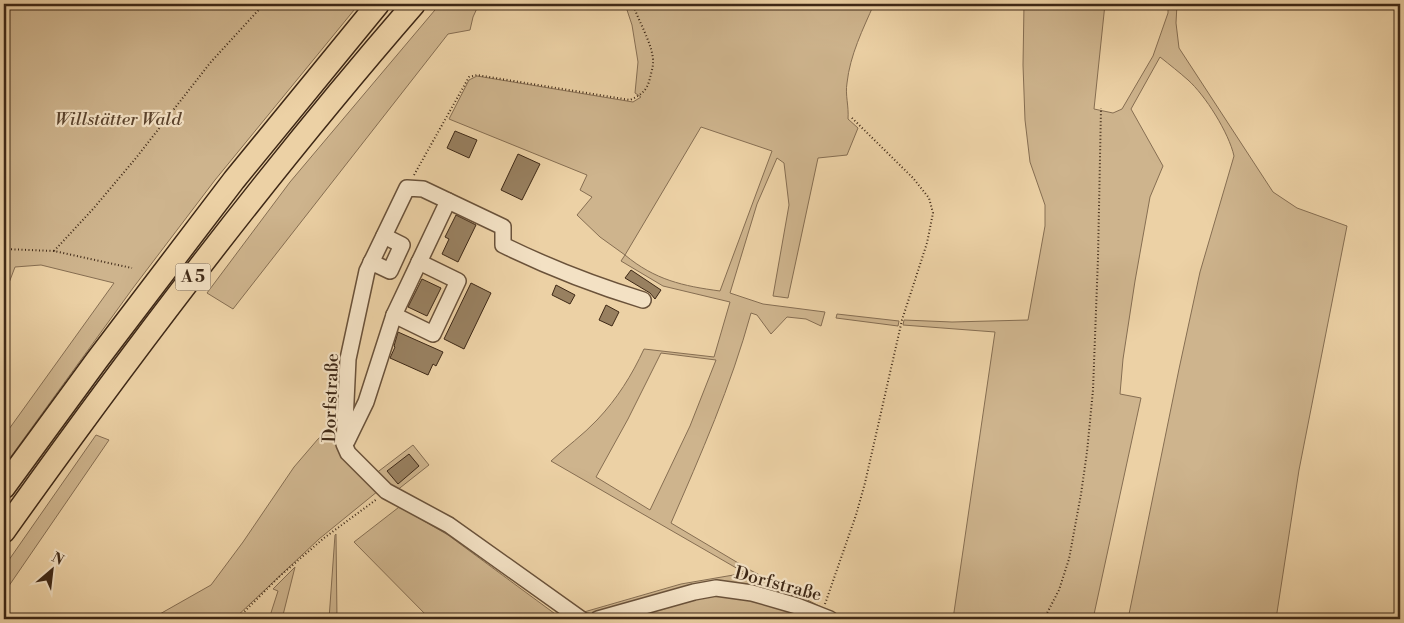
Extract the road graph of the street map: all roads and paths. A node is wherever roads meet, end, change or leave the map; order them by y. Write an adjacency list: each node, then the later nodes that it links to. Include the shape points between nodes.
1 (264, 4): 11 (path, via 210,63 93,209)
2 (378, 4): 19 (highway, A 5, via 234,180)
3 (414, 4): 21 (highway, A 5, via 286,157 90,410)
4 (633, 4): 7 (path, via 653,61 642,95 630,100 477,75 469,77)
5 (1101, 108): 27 (path, via 1093,390 1081,494 1069,559 1059,590)
6 (852, 116): 22 (path, via 913,178 928,198 933,213 927,243 902,320 865,483)
7 (407, 188): 8 (street, via 424,189); 9 (street, Dorfstraße)
8 (448, 201): 15 (street); 16 (street, via 503,227 503,245 602,288)
9 (384, 236): 12 (street, Dorfstraße); 13 (street, via 402,245)
10 (4, 249): 11 (path)
11 (54, 250): 14 (path)
12 (371, 262): 13 (street, via 390,271); 18 (street, Dorfstraße, via 348,359)
13 (393, 265): 15 (street)
14 (132, 268)
15 (416, 268): 17 (street); 17 (street, via 458,281 433,334)
16 (643, 300)
17 (394, 315): 18 (street, via 366,402)
18 (344, 444): 20 (street, Dorfstraße, via 348,453)
19 (4, 487)
20 (386, 491): 23 (path, via 324,538); 24 (street, Dorfstraße, via 449,525)
21 (4, 531)
22 (824, 605)
23 (237, 619)
24 (581, 619)
25 (598, 619): 26 (street, Dorfstraße, via 716,588 752,593)
26 (830, 619)
27 (1044, 619)

